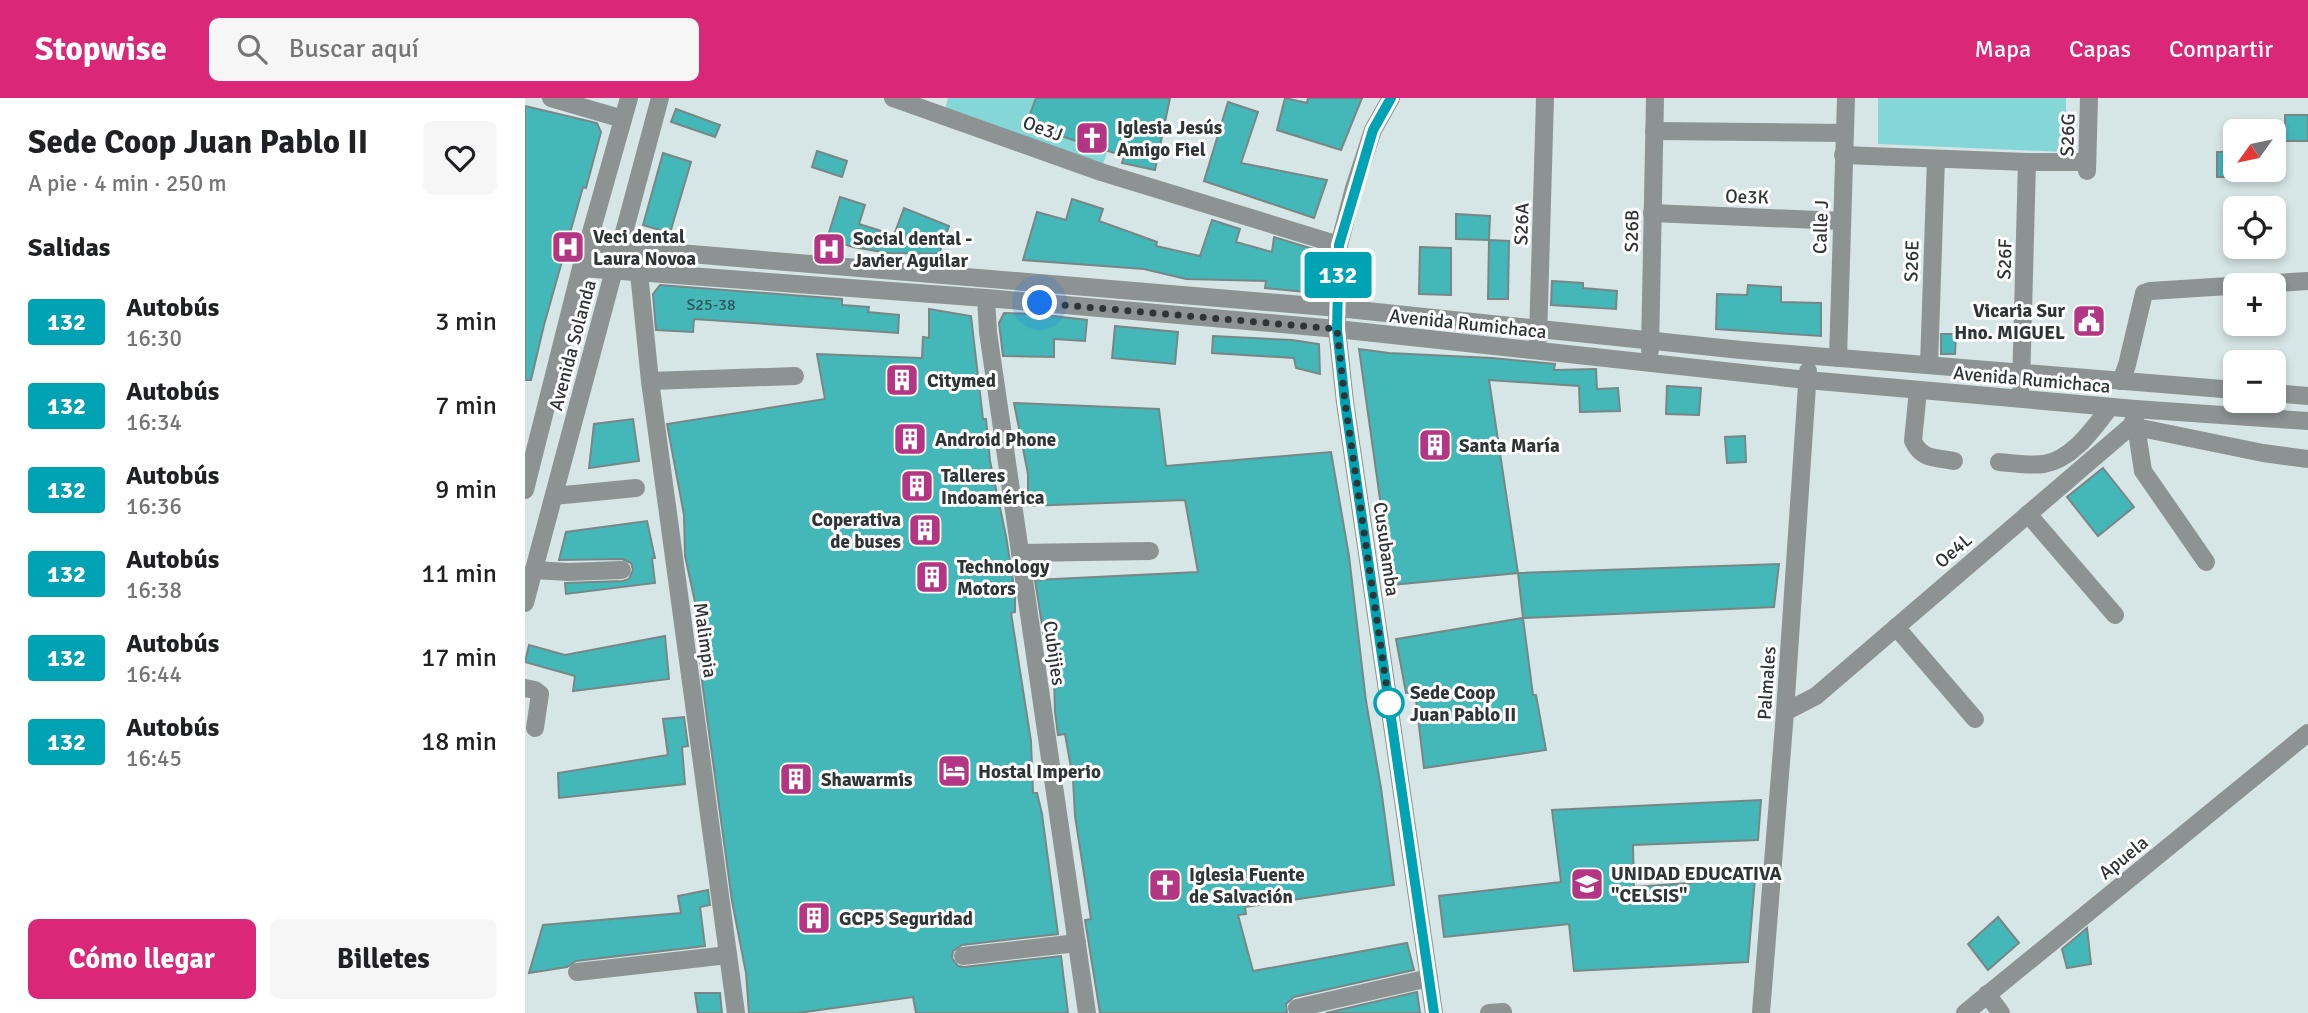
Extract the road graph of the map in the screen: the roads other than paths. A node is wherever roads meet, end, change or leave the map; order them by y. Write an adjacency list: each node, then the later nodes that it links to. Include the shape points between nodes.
1 (551, 98): 10 (street)
2 (629, 98): 10 (street, Avenida Solanda)
3 (660, 98): 20 (street, Avenida Solanda)
4 (893, 98): 19 (street, Oe3J, via 1101,172)
5 (1391, 98): 19 (street, Cusubamba, via 1373,130)
6 (1545, 98): 27 (street, S26A)
7 (1655, 98): 11 (street, S26B)
8 (1846, 98): 12 (street, Calle J)
9 (2089, 98): 15 (street, S26G, via 2087,167)
10 (623, 119): 18 (street, Avenida Solanda)
11 (1654, 131): 12 (street); 16 (street, S26B)
12 (1845, 133): 13 (street, Calle J)
13 (1843, 155): 14 (street); 17 (street, Calle J)
14 (1936, 159): 15 (street); 34 (street, S26E)
15 (2027, 162): 35 (street, S26F)
16 (1652, 213): 17 (street, Oe3K); 29 (street, S26B)
17 (1841, 220): 32 (street, Calle J)
18 (589, 241): 20 (street, Avenida Rumichaca); 21 (street, Avenida Solanda)
19 (1339, 245): 26 (street, Cusubamba)
20 (619, 248): 22 (street, Avenida Solanda); 26 (street, Avenida Rumichaca)
21 (581, 268): 22 (street, Avenida Rumichaca); 52 (street, Avenida Solanda)
22 (613, 271): 23 (street, Avenida Rumichaca); 53 (street, Avenida Solanda)
23 (639, 273): 25 (street, Avenida Rumichaca); 38 (street, Malimpia)
24 (2308, 281): 39 (street, via 2144,293)
25 (986, 298): 28 (street, Avenida Rumichaca); 56 (street, Cubijies)
26 (1338, 307): 27 (street, Avenida Rumichaca); 28 (street, Cusubamba)
27 (1539, 328): 29 (street, Avenida Rumichaca); 30 (street, S26A)
28 (1337, 329): 30 (street, Avenida Rumichaca); 72 (street, Cusubamba)
29 (1651, 341): 31 (street, Avenida Rumichaca); 33 (street, S26B)
30 (1537, 352): 33 (street, Avenida Rumichaca)
31 (1809, 356): 32 (street, Avenida Rumichaca); 37 (street, Palmales)
32 (1838, 358): 34 (street, Avenida Rumichaca)
33 (1648, 364): 37 (street, Avenida Rumichaca)
34 (1929, 365): 35 (street, Avenida Rumichaca)
35 (2022, 374): 39 (street, Avenida Rumichaca); 44 (street, S26F)
36 (795, 376): 38 (street)
37 (1807, 380): 41 (street, Avenida Rumichaca); 64 (street, Palmales)
38 (650, 381): 69 (street, Malimpia)
39 (2121, 381): 40 (street, Avenida Rumichaca)
40 (2223, 389)
41 (1918, 390): 44 (street, Avenida Rumichaca); 49 (street, via 1916,447 1923,455)
42 (2286, 394): 43 (street)
43 (2308, 396)
44 (2020, 399): 45 (street, Avenida Rumichaca)
45 (2110, 407): 46 (street, Avenida Rumichaca); 50 (street, via 2067,454 2047,463)
46 (2134, 420): 47 (street, Avenida Rumichaca); 48 (street, via 2263,453); 54 (street, Oe4L); 58 (street, via 2143,471)
47 (2308, 421)
48 (2308, 459)
49 (1954, 461)
50 (1999, 462)
51 (636, 488): 53 (street)
52 (525, 490)
53 (554, 496): 57 (street, Avenida Solanda)
54 (2028, 514): 61 (street); 62 (street, Oe4L)
55 (1150, 551): 56 (street)
56 (1020, 553): 68 (street, Cubijies)
57 (533, 557): 59 (street, via 568,572); 60 (street, Avenida Solanda)
58 (2206, 562)
59 (622, 570)
60 (525, 603)
61 (2115, 615)
62 (1896, 627): 64 (street, Oe4L, via 1816,696); 65 (street)
63 (525, 688): 66 (street, via 540,694)
64 (1785, 712): 78 (street, Palmales)
65 (1975, 719)
66 (535, 728)
67 (2308, 733): 73 (street, Apuela)
68 (1077, 943): 70 (street); 76 (street, Cubijies)
69 (728, 955): 71 (street); 75 (street, Malimpia)
70 (964, 956)
71 (577, 972)
72 (1429, 978): 74 (street); 77 (street, Cusubamba)
73 (1987, 994): 79 (street, Apuela); 80 (street)
74 (1297, 1008)
75 (736, 1013)
76 (1087, 1013)
77 (1434, 1013)
78 (1761, 1013)
79 (1965, 1013)
80 (2001, 1013)

